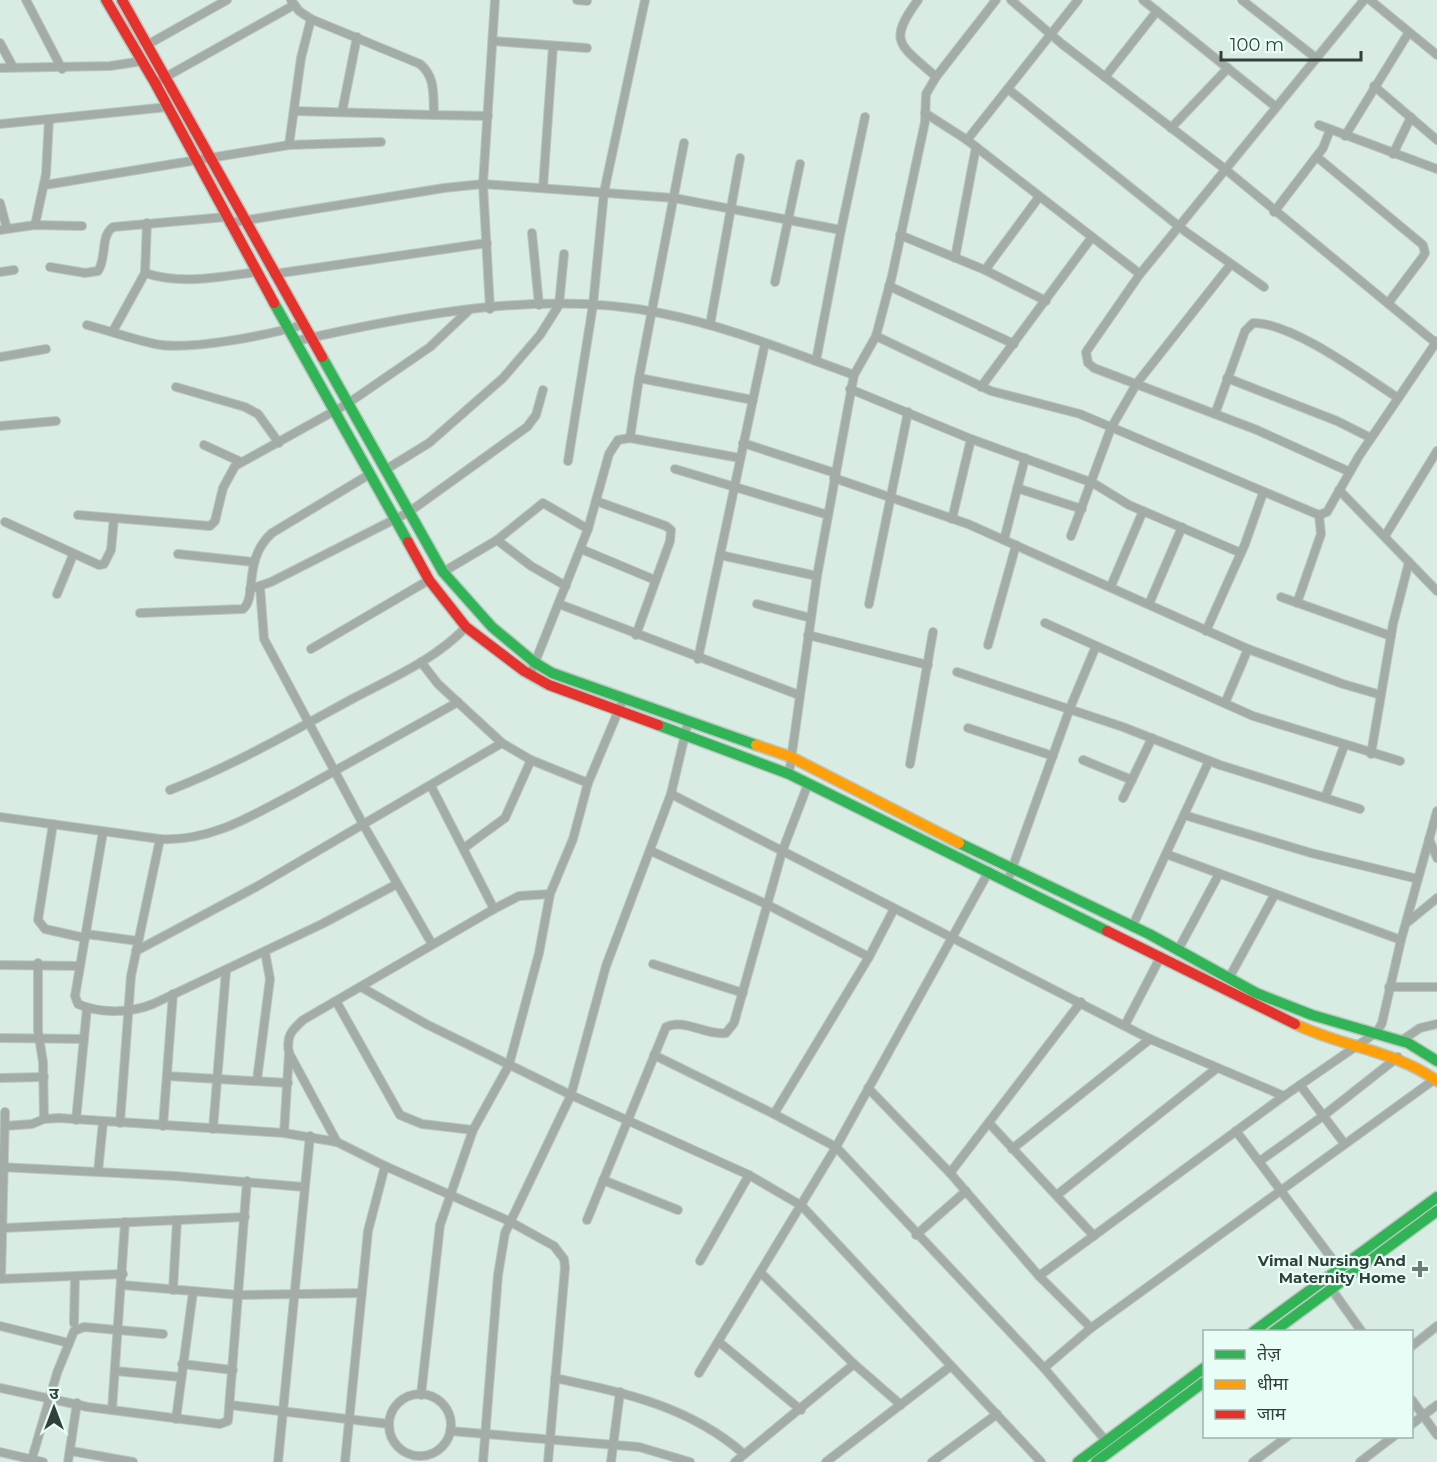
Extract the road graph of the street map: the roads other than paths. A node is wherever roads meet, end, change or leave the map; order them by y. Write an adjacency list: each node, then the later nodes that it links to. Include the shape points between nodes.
1 (26, 0): 34 (street)
2 (106, 0): 30 (street)
3 (122, 0): 25 (street)
4 (227, 0): 25 (street)
5 (495, 0): 23 (street)
6 (577, 0): 16 (street)
7 (645, 0): 73 (street)
8 (918, 0): 36 (street, via 903,20 900,38 903,46)
9 (996, 0): 36 (street)
10 (1011, 0): 21 (street)
11 (1078, 0): 21 (street)
12 (1143, 0): 18 (street)
13 (1242, 0): 29 (street)
14 (1364, 0): 29 (street)
15 (1370, 0): 20 (street)
16 (586, 1)
17 (292, 2): 19 (street); 35 (street)
18 (1157, 11): 33 (street); 37 (street)
19 (311, 19): 22 (street); 43 (street)
20 (1409, 32): 28 (street); 39 (street)
21 (1051, 34): 37 (street); 40 (street)
22 (357, 37): 44 (street); 46 (street, via 428,70)
23 (493, 40): 26 (street); 47 (street)
24 (0, 44): 31 (street)
25 (147, 45): 35 (street)
26 (553, 46): 27 (street); 72 (street)
27 (587, 48)
28 (1437, 55)
29 (1316, 58): 41 (street)
30 (143, 61): 34 (street); 38 (street)
31 (13, 67): 32 (street); 34 (street)
32 (0, 68)
33 (1228, 68): 41 (street); 53 (street)
34 (62, 69)
35 (166, 76): 38 (street); 64 (street)
36 (936, 77): 45 (street, via 926,94)
37 (1104, 77): 53 (street)
38 (155, 82): 42 (street)
39 (1374, 86): 49 (street); 55 (street)
40 (1008, 89): 56 (street); 85 (street)
41 (1276, 106): 68 (street)
42 (168, 107): 50 (street); 66 (street)
43 (294, 111): 44 (street); 60 (street)
44 (342, 112): 46 (street)
45 (925, 112): 56 (street); 89 (street)
46 (434, 115): 47 (street)
47 (488, 116): 70 (street)
48 (865, 117): 87 (street)
49 (1411, 117): 57 (street); 62 (street)
50 (49, 119): 51 (street); 71 (street)
51 (0, 124)
52 (1319, 125): 54 (street)
53 (1171, 128): 68 (street)
54 (1330, 130): 55 (street); 63 (street)
55 (1345, 136): 62 (street)
56 (967, 140): 61 (street)
57 (1437, 140)
58 (381, 142): 60 (street)
59 (684, 143): 75 (street)
60 (290, 145): 64 (street)
61 (976, 147): 74 (street); 93 (street)
62 (1393, 154): 69 (street)
63 (1317, 157): 78 (street); 107 (street, via 1423,245 1425,254)
64 (210, 158): 66 (street); 79 (street)
65 (740, 158): 77 (street)
66 (196, 162): 71 (street); 81 (street)
67 (800, 164): 80 (street)
68 (1225, 169): 78 (street); 85 (street)
69 (1437, 169)
70 (483, 184): 72 (street); 79 (street); 91 (street)
71 (45, 185): 83 (street)
72 (543, 188): 73 (street)
73 (604, 192): 75 (street); 110 (street)
74 (1039, 197): 90 (street); 97 (street)
75 (674, 198): 77 (street); 113 (street)
76 (0, 203): 86 (street)
77 (731, 209): 80 (street); 116 (street)
78 (1274, 212): 107 (street)
79 (243, 219): 81 (street); 101 (street)
80 (788, 219): 87 (street); 103 (street)
81 (228, 220): 82 (street); 99 (street)
82 (147, 223): 95 (street, via 109,230 98,271 85,273); 100 (street)
83 (35, 225): 84 (street); 86 (street)
84 (82, 226)
85 (1180, 227): 94 (street); 102 (street)
86 (4, 229)
87 (841, 230): 127 (street)
88 (532, 233): 108 (street)
89 (900, 235): 93 (street); 104 (street)
90 (1092, 237): 102 (street); 106 (street)
91 (487, 243): 101 (street); 111 (street)
92 (564, 254): 109 (street)
93 (955, 258): 97 (street)
94 (1231, 264): 105 (street); 131 (street)
95 (50, 267)
96 (14, 270): 98 (street)
97 (984, 270): 106 (street)
98 (0, 272)
99 (257, 272): 100 (street, via 187,280); 117 (street)
100 (145, 273): 118 (street)
101 (274, 274): 115 (street)
102 (1140, 274): 131 (street, via 1086,352 1088,363 1094,368)
103 (775, 282)
104 (889, 286): 119 (street); 124 (street)
105 (1264, 286)
106 (1046, 301): 124 (street)
107 (1389, 302): 123 (street)
108 (539, 305): 109 (street); 111 (street)
109 (559, 305): 110 (street); 157 (street, via 540,335 503,378 429,443)
110 (593, 305): 113 (street); 155 (street)
111 (490, 309): 112 (street)
112 (468, 311): 120 (street, via 414,315); 138 (street, via 430,347)
113 (653, 312): 116 (street); 129 (street)
114 (87, 325): 118 (street)
115 (302, 325): 117 (street); 120 (street)
116 (710, 325): 122 (street)
117 (289, 329): 118 (street, via 210,343 171,345); 121 (street)
118 (113, 331)
119 (876, 336): 128 (street); 133 (street)
120 (309, 338): 121 (street); 138 (street)
121 (296, 341): 139 (street)
122 (765, 343): 127 (street); 137 (street)
123 (1437, 343): 136 (street)
124 (1014, 344): 133 (street)
125 (46, 349): 126 (street)
126 (0, 357)
127 (816, 361): 128 (street)
128 (854, 375): 134 (street)
129 (639, 378): 137 (street); 145 (street)
130 (1227, 378): 136 (street, via 1245,331 1259,323 1320,348); 141 (street); 146 (street)
131 (1137, 383): 141 (street); 144 (street)
132 (176, 387): 148 (street, via 252,410)
133 (981, 387): 144 (street, via 1080,414)
134 (850, 389): 140 (street); 160 (street)
135 (543, 390): 170 (street, via 536,414 527,427)
136 (1398, 398): 146 (street)
137 (753, 400): 149 (street)
138 (347, 404): 139 (street); 157 (street)
139 (335, 411): 148 (street); 159 (street)
140 (908, 412): 147 (street); 166 (street)
141 (1215, 414): 158 (street)
142 (56, 421): 143 (street)
143 (0, 426)
144 (1111, 428): 161 (street); 165 (street)
145 (630, 438): 152 (street); 167 (street, via 615,443)
146 (1371, 438): 158 (street)
147 (971, 439): 153 (street); 176 (street)
148 (279, 443): 154 (street)
149 (743, 443): 152 (street); 160 (street)
150 (204, 445): 154 (street)
151 (1437, 451): 181 (street)
152 (740, 458): 162 (street)
153 (1025, 458): 161 (street); 163 (street)
154 (241, 462): 174 (street, via 227,477 210,526)
155 (568, 462)
156 (675, 469): 162 (street)
157 (385, 470): 170 (street)
158 (1350, 472): 164 (street)
159 (370, 474): 175 (street); 190 (street, via 272,532 261,543)
160 (835, 476): 166 (street); 172 (street)
161 (1093, 483): 168 (street); 169 (street)
162 (734, 486): 172 (street); 189 (street)
163 (1017, 488): 168 (street); 183 (street)
164 (1340, 490): 173 (street, via 1327,512); 181 (street)
165 (1263, 493): 173 (street); 186 (street)
166 (891, 498): 176 (street); 206 (street)
167 (596, 501): 179 (street); 195 (street, via 670,530 670,541)
168 (1082, 509): 180 (street)
169 (1143, 511): 178 (street); 197 (street)
170 (409, 512): 175 (street); 192 (street)
171 (78, 515): 174 (street)
172 (828, 515): 193 (street)
173 (1319, 515): 203 (street, via 1321,534)
174 (114, 518): 188 (street, via 109,556 104,564)
175 (396, 519): 194 (street); 198 (street)
176 (952, 519): 183 (street)
177 (5, 522): 188 (street)
178 (1182, 527): 186 (street); 207 (street)
179 (588, 529): 182 (street, via 543,503); 185 (street)
180 (1071, 536)
181 (1385, 536): 191 (street)
182 (497, 540): 192 (street); 196 (street)
183 (1004, 540): 184 (street)
184 (1016, 545): 197 (street); 217 (street)
185 (580, 549): 195 (street); 196 (street)
186 (1241, 553): 212 (street)
187 (178, 554): 190 (street)
188 (73, 555): 201 (street)
189 (720, 555): 193 (street); 221 (street)
190 (253, 562): 199 (street)
191 (1409, 562): 200 (street); 216 (street)
192 (443, 572): 223 (street, via 492,627)
193 (817, 576): 209 (street)
194 (429, 580): 211 (street); 219 (street)
195 (655, 580): 214 (street)
196 (566, 586): 204 (street)
197 (1111, 586): 207 (street)
198 (260, 587): 199 (street); 234 (street, via 264,639)
199 (250, 590): 208 (street, via 243,609)
200 (1437, 591)
201 (57, 594)
202 (1281, 597): 203 (street)
203 (1297, 603): 216 (street)
204 (559, 604): 214 (street); 223 (street)
205 (757, 604): 209 (street)
206 (869, 604)
207 (1149, 604): 212 (street)
208 (140, 613)
209 (811, 618): 215 (street)
210 (1044, 623): 218 (street)
211 (466, 627): 222 (street); 226 (street)
212 (1206, 631): 220 (street)
213 (933, 632): 224 (street)
214 (636, 635): 221 (street)
215 (808, 635): 224 (street); 228 (street)
216 (1391, 636): 227 (street)
217 (988, 645)
218 (1096, 646): 230 (street); 232 (street)
219 (311, 649)
220 (1248, 649): 227 (street); 230 (street)
221 (698, 659): 228 (street)
222 (422, 662): 229 (street); 234 (street)
223 (534, 662): 226 (street); 231 (street)
224 (927, 665): 247 (street)
225 (957, 672): 232 (street)
226 (530, 675): 231 (street, via 549,685)
227 (1382, 694): 240 (street)
228 (799, 695): 242 (street)
229 (458, 702): 238 (street); 248 (street)
230 (1225, 703): 239 (street)
231 (621, 705): 233 (street); 236 (street); 251 (street)
232 (1070, 708): 237 (street); 241 (street)
233 (688, 722): 236 (street); 242 (street)
234 (309, 723): 248 (street); 254 (street, via 253,755)
235 (968, 728): 241 (street)
236 (685, 735): 249 (street); 255 (street)
237 (1152, 738): 245 (street); 250 (street)
238 (502, 743): 243 (street); 253 (street)
239 (1344, 746): 240 (street); 257 (street)
240 (1371, 754): 246 (street)
241 (1053, 756): 272 (street)
242 (791, 757): 249 (street); 272 (street)
243 (531, 760): 251 (street); 267 (street, via 505,818)
244 (1083, 760): 250 (street)
245 (1209, 761): 257 (street); 260 (street)
246 (1400, 761)
247 (909, 764)
248 (335, 772): 263 (street); 265 (street, via 221,830 178,841)
249 (789, 774): 252 (street)
250 (1132, 780): 256 (street)
251 (588, 783): 278 (street, via 573,839)
252 (808, 783): 269 (street); 273 (street)
253 (430, 786): 263 (street); 267 (street)
254 (170, 790)
255 (671, 795): 268 (street); 269 (street)
256 (1124, 798)
257 (1325, 798): 258 (street)
258 (1360, 809)
259 (1437, 811): 266 (street)
260 (1184, 815): 270 (street); 275 (street, via 1311,853)
261 (0, 817): 262 (street)
262 (53, 824): 264 (street); 286 (street, via 40,926)
263 (364, 826): 277 (street); 292 (street)
264 (103, 832): 265 (street); 286 (street)
265 (160, 839): 289 (street)
266 (1429, 839): 271 (street); 275 (street)
267 (464, 848): 282 (street)
268 (651, 851): 281 (street); 335 (street, via 606,966)
269 (782, 852): 281 (street); 283 (street)
270 (1166, 854): 274 (street); 285 (street)
271 (1437, 858)
272 (1012, 867): 276 (street); 285 (street)
273 (989, 871): 276 (street); 287 (street)
274 (1219, 874): 279 (street); 291 (street)
275 (1418, 879): 284 (street)
276 (1008, 880): 294 (street)
277 (397, 884): 290 (street); 293 (street)
278 (550, 894): 282 (street, via 533,893); 324 (street, via 539,953)
279 (1275, 894): 288 (street); 301 (street)
280 (1437, 898): 284 (street)
281 (766, 904): 295 (street); 305 (street)
282 (494, 909): 290 (street)
283 (894, 909): 287 (street); 295 (street)
284 (1407, 923): 288 (street)
285 (1132, 927): 291 (street)
286 (85, 936): 289 (street); 299 (street)
287 (954, 937): 308 (street); 334 (street)
288 (1401, 940): 303 (street)
289 (138, 941): 292 (street)
290 (432, 944): 302 (street)
291 (1178, 950): 301 (street)
292 (136, 951): 310 (street)
293 (265, 952): 300 (street); 330 (street, via 270,979)
294 (1161, 956): 312 (street); 319 (street, via 1317,1035)
295 (869, 957): 338 (street)
296 (38, 963): 298 (street); 299 (street); 315 (street)
297 (653, 964): 305 (street)
298 (0, 965)
299 (80, 966): 309 (street, via 75,1000)
300 (226, 971): 306 (street); 328 (street)
301 (1229, 978): 313 (street, via 1312,1015)
302 (361, 987): 307 (street); 324 (street)
303 (1389, 987): 304 (street); 313 (street)
304 (1437, 987)
305 (743, 993): 321 (street, via 734,1023 726,1033 670,1024 662,1032)
306 (173, 994): 310 (street); 326 (street)
307 (336, 1001): 320 (street, via 293,1029 287,1042); 349 (street, via 400,1115 422,1124)
308 (1080, 1002): 312 (street); 345 (street)
309 (87, 1008): 310 (street); 316 (street)
310 (130, 1011): 344 (street)
311 (1437, 1024): 318 (street, via 1420,1028)
312 (1125, 1025): 317 (street)
313 (1377, 1032): 318 (street); 319 (street)
314 (0, 1038): 315 (street)
315 (41, 1039): 316 (street); 327 (street)
316 (84, 1039): 341 (street)
317 (1150, 1039): 325 (street); 356 (street)
318 (1401, 1041): 323 (street)
319 (1355, 1048): 322 (street); 333 (street)
320 (290, 1053): 332 (street); 353 (street)
321 (654, 1055): 338 (street); 342 (street)
322 (1398, 1057): 331 (street); 339 (street)
323 (1437, 1061)
324 (509, 1065): 335 (street); 349 (street)
325 (1217, 1068): 336 (street); 369 (street)
326 (167, 1076): 328 (street); 347 (street)
327 (44, 1077): 329 (street); 340 (street)
328 (216, 1077): 330 (street); 348 (street)
329 (0, 1078)
330 (257, 1080): 332 (street)
331 (1436, 1080): 354 (street)
332 (288, 1083): 351 (street)
333 (1300, 1085): 336 (street); 339 (street)
334 (868, 1088): 355 (street); 361 (street)
335 (571, 1095): 342 (street); 377 (street)
336 (1284, 1096): 350 (street)
337 (5, 1112): 346 (street)
338 (774, 1114): 355 (street)
339 (1323, 1116): 354 (street); 357 (street)
340 (44, 1119): 341 (street); 346 (street)
341 (76, 1120): 343 (street)
342 (628, 1120): 362 (street); 363 (street)
343 (103, 1122): 344 (street); 360 (street)
344 (120, 1123): 347 (street)
345 (989, 1123): 356 (street); 361 (street)
346 (5, 1126): 359 (street)
347 (163, 1126): 348 (street)
348 (213, 1129): 351 (street)
349 (473, 1130): 368 (street)
350 (1236, 1131): 357 (street); 381 (street)
351 (284, 1133): 352 (street)
352 (310, 1136): 353 (street); 365 (street)
353 (337, 1142): 358 (street)
354 (1344, 1143): 366 (street)
355 (836, 1148): 371 (street); 380 (street)
356 (1012, 1149): 369 (street)
357 (1260, 1161): 366 (street)
358 (385, 1166): 368 (street); 394 (street, via 368,1231)
359 (3, 1167): 360 (street); 378 (street)
360 (98, 1172): 364 (street)
361 (950, 1173): 367 (street)
362 (749, 1175): 371 (street); 382 (street)
363 (603, 1180): 372 (street); 376 (street)
364 (248, 1181): 365 (street); 374 (street)
365 (304, 1187): 395 (street)
366 (1281, 1188): 383 (street); 400 (street)
367 (966, 1191): 380 (street); 386 (street)
368 (452, 1195): 377 (street); 422 (street, via 437,1241)
369 (1057, 1195): 381 (street)
370 (1437, 1197): 383 (street)
371 (802, 1206): 384 (street); 411 (street)
372 (678, 1210)
373 (1437, 1211): 391 (street)
374 (245, 1217): 375 (street); 396 (street)
375 (177, 1220): 379 (street); 392 (street)
376 (586, 1220)
377 (509, 1221): 418 (street, via 554,1246 564,1258); 439 (street, via 501,1247)
378 (3, 1222): 379 (street); 388 (street)
379 (125, 1222): 385 (street)
380 (916, 1235): 412 (street)
381 (1094, 1236): 386 (street)
382 (700, 1261)
383 (1339, 1268): 389 (street)
384 (761, 1273): 406 (street); 410 (street)
385 (123, 1274): 387 (street); 390 (street)
386 (1039, 1276): 400 (street)
387 (75, 1277): 388 (street); 397 (street)
388 (1, 1279)
389 (1324, 1279): 391 (street); 401 (street)
390 (122, 1284): 392 (street); 404 (street)
391 (1331, 1288): 402 (street); 403 (street)
392 (173, 1290): 393 (street)
393 (193, 1292): 396 (street); 409 (street)
394 (362, 1293): 395 (street); 435 (street)
395 (296, 1294): 396 (street); 431 (street)
396 (239, 1295): 414 (street)
397 (74, 1323)
398 (0, 1326): 407 (street)
399 (1437, 1326): 408 (street)
400 (1090, 1328): 412 (street)
401 (1256, 1330)
402 (1276, 1330)
403 (1361, 1330)
404 (117, 1331): 405 (street); 407 (street, via 78,1328); 415 (street)
405 (163, 1334)
406 (719, 1342): 416 (street); 430 (street)
407 (69, 1343): 423 (street)
408 (1413, 1345)
409 (182, 1364): 414 (street); 417 (street)
410 (854, 1364): 427 (street); 430 (street)
411 (951, 1366): 427 (street); 432 (street)
412 (1044, 1368): 444 (street)
413 (1203, 1369): 444 (street)
414 (233, 1370): 426 (street)
415 (116, 1371): 417 (street); 429 (street)
416 (699, 1373)
417 (180, 1377): 434 (street)
418 (555, 1378): 421 (street); 441 (street)
419 (1203, 1383): 465 (street)
420 (0, 1388): 423 (street)
421 (620, 1392): 445 (street); 448 (street, via 710,1427)
422 (421, 1395): 437 (street, via 396,1406); 438 (street, via 440,1402 450,1420)
423 (50, 1397): 425 (street); 450 (street)
424 (1413, 1401): 433 (street)
425 (77, 1404): 429 (street); 446 (street)
426 (230, 1405): 431 (street); 434 (street, via 224,1424)
427 (900, 1405): 461 (street)
428 (1437, 1405): 433 (street)
429 (112, 1410): 434 (street)
430 (801, 1410): 448 (street)
431 (284, 1412): 435 (street); 454 (street)
432 (997, 1414): 462 (street); 463 (street)
433 (1423, 1415): 436 (street); 440 (street)
434 (176, 1419)
435 (350, 1419): 437 (street); 455 (street)
436 (1413, 1423)
437 (389, 1424): 449 (street, via 393,1441)
438 (450, 1431): 439 (street); 449 (street, via 447,1440 433,1453)
439 (486, 1432): 441 (street); 456 (street)
440 (1437, 1435)
441 (550, 1437): 445 (street); 457 (street)
442 (1287, 1438): 466 (street)
443 (1393, 1438): 467 (street)
444 (1106, 1441): 464 (street)
445 (613, 1444): 458 (street); 459 (street)
446 (71, 1451): 452 (street); 453 (street)
447 (0, 1452): 450 (street)
448 (744, 1455): 460 (street)
449 (414, 1459)
450 (31, 1461): 451 (street)
451 (43, 1462)
452 (68, 1462)
453 (127, 1462)
454 (278, 1462)
455 (345, 1462)
456 (483, 1462)
457 (548, 1462)
458 (611, 1462)
459 (690, 1462)
460 (735, 1462)
461 (826, 1462)
462 (932, 1462)
463 (1041, 1462)
464 (1078, 1462)
465 (1096, 1462)
466 (1253, 1462)
467 (1360, 1462)

